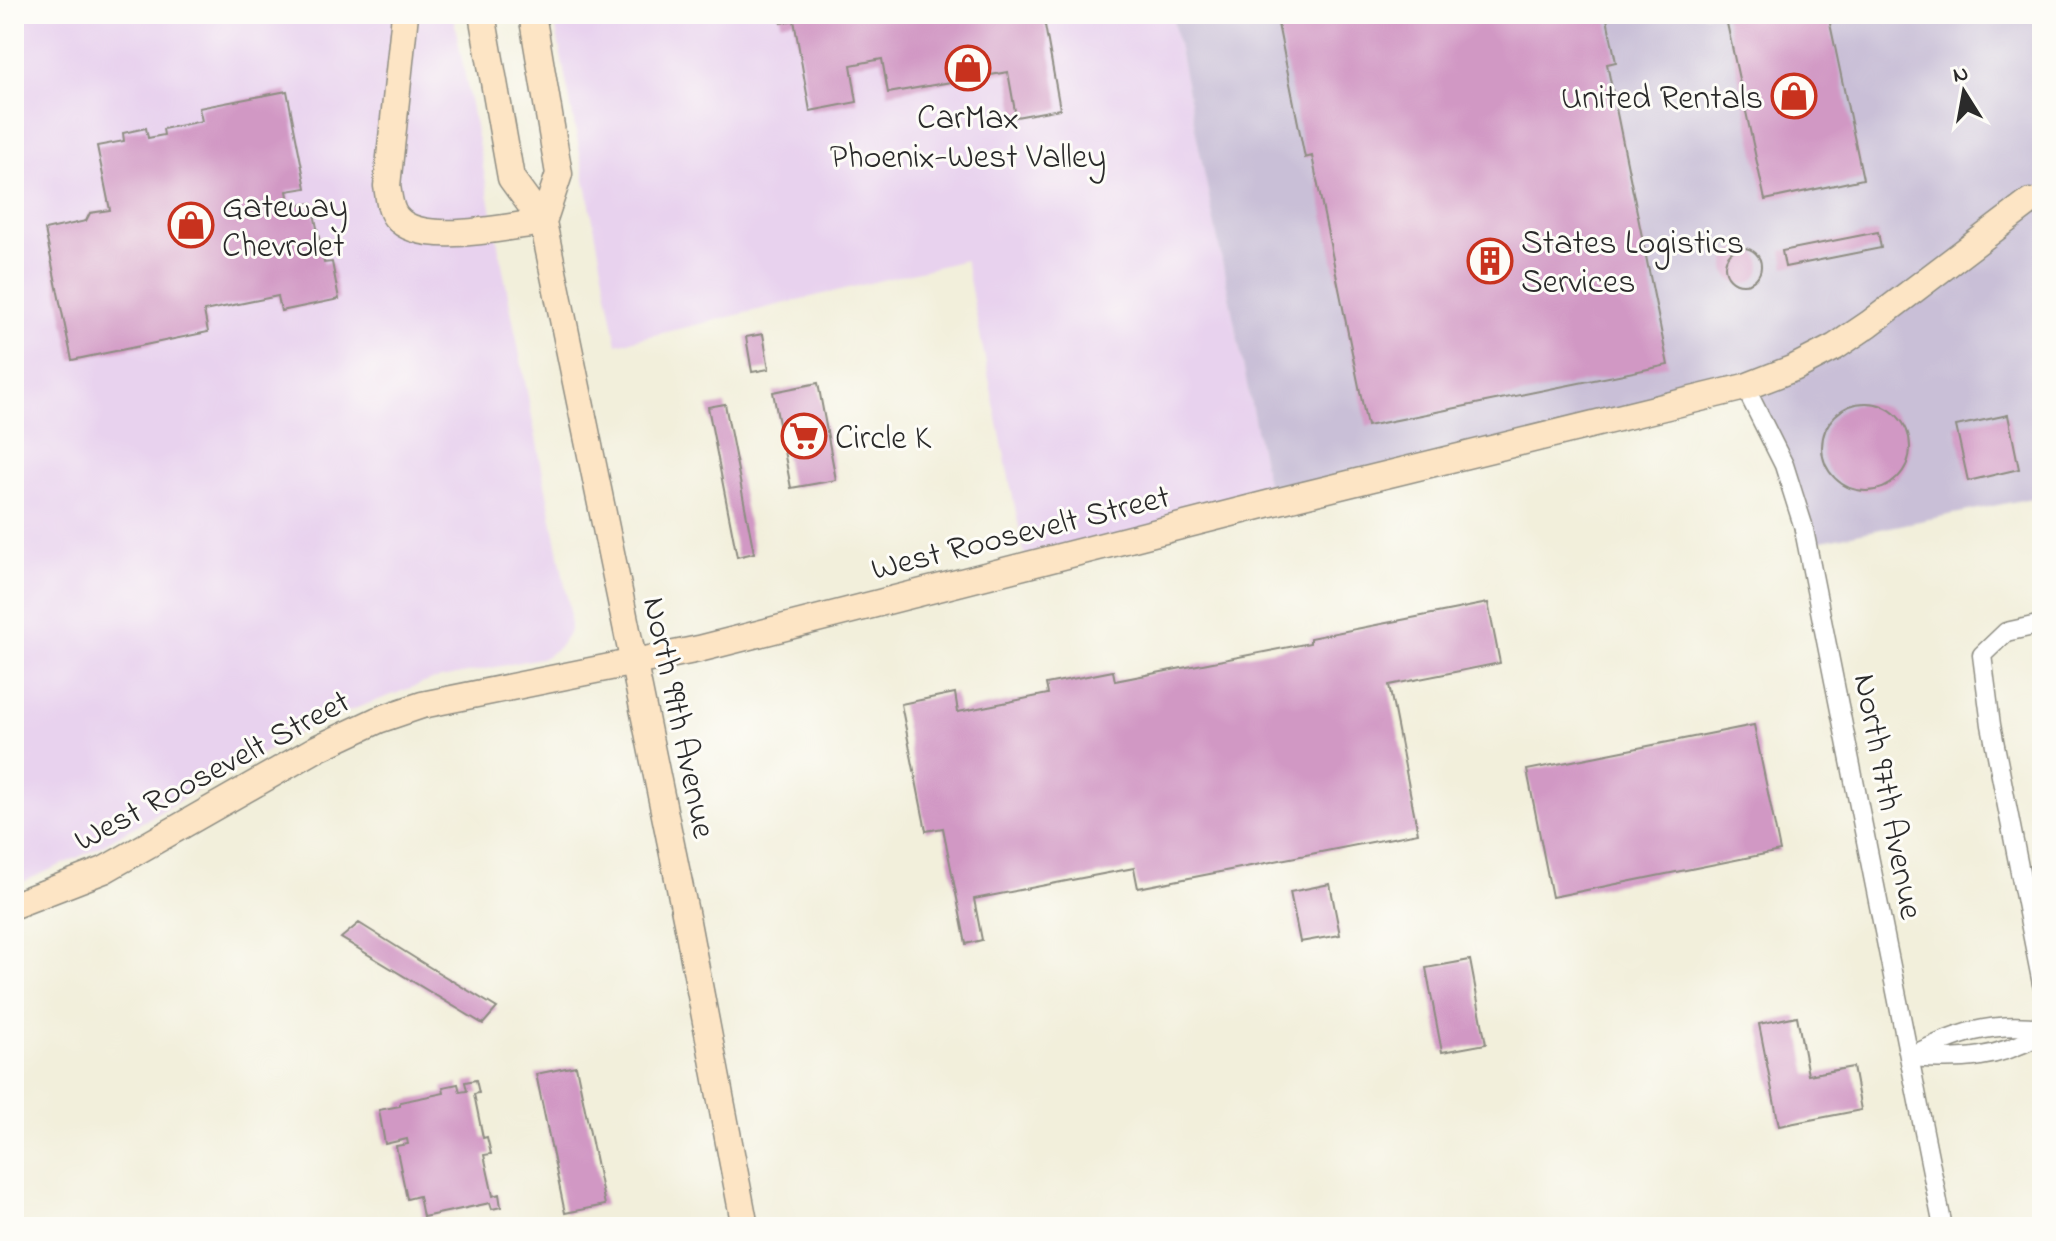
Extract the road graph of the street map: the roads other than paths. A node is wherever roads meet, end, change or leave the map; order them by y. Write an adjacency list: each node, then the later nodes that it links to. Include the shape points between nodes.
1 (405, 14): 5 (street, via 387,186 395,216 419,231 438,234)
2 (482, 14): 5 (street, North 99th Avenue, via 511,178)
3 (532, 14): 5 (street, North 99th Avenue, via 559,174)
4 (2030, 202): 6 (street, West Roosevelt Street, via 1835,347)
5 (543, 222): 8 (street, North 99th Avenue)
6 (1745, 387): 8 (street, West Roosevelt Street); 13 (street, North 97th Avenue, via 1784,465 1803,525)
7 (2042, 624): 10 (street, via 2006,632 1982,655)
8 (633, 662): 9 (street, West Roosevelt Street, via 422,705 378,720 316,749 104,870); 14 (street, North 99th Avenue)
9 (14, 905)
10 (2042, 984)
11 (2042, 1028): 13 (street, via 2012,1024 1950,1036)
12 (2042, 1034): 13 (street, via 2018,1048 1959,1060)
13 (1909, 1057): 15 (street, North 97th Avenue)
14 (745, 1227)
15 (1943, 1227)

